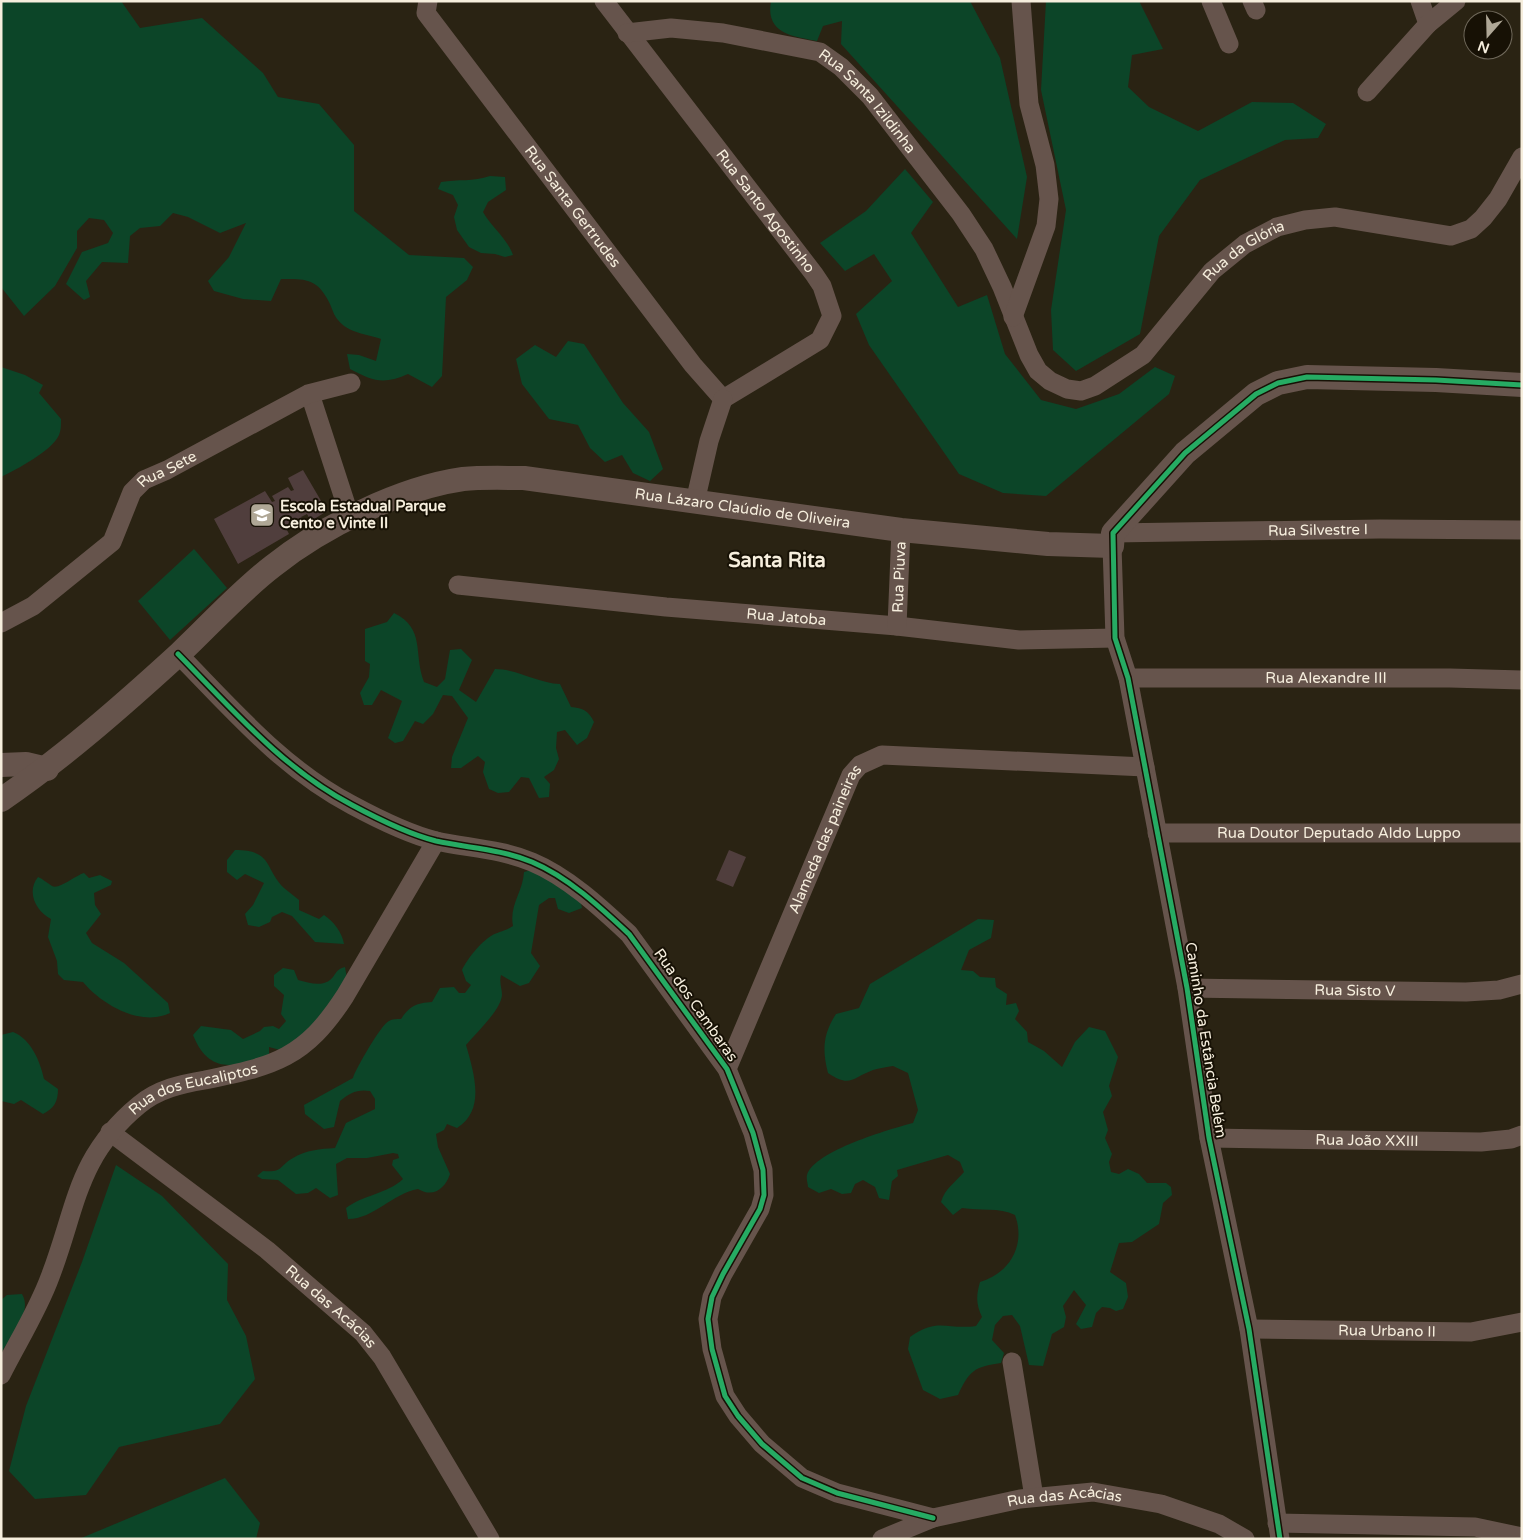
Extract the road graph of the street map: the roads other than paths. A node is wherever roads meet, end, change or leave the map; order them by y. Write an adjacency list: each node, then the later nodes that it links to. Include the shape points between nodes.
1 (604, 1): 8 (street, Rua Santo Agostinho)
2 (1021, 1): 12 (street, via 1029,104 1045,165 1049,199 1046,226)
3 (1212, 1): 9 (street)
4 (1420, 1): 7 (street)
5 (1456, 1): 7 (street)
6 (427, 7): 16 (street, Rua Santa Gertrudes, via 693,365)
7 (1428, 24): 10 (street)
8 (628, 32): 12 (street, Rua Santa Izildinha, via 671,28 732,34 820,52 841,67 870,96 961,214 984,248); 16 (street, Rua Santo Agostinho, via 814,274 822,286 832,316 820,340)
9 (1229, 44)
10 (1367, 92)
11 (1522, 157): 12 (street, Rua da Glória, via 1483,218 1471,229 1451,236 1335,218 1305,220 1278,227 1244,244 1212,271 1143,355 1088,389 1067,389 1038,371)
12 (1013, 317)
13 (351, 383): 15 (street, Rua Sete)
14 (1522, 385): 21 (street, via 1307,377 1278,383 1256,394 1186,453)
15 (310, 394): 18 (street); 23 (street, Rua Sete, via 144,480 132,492 112,542 33,606)
16 (723, 399): 17 (street)
17 (695, 502): 18 (street, Rua Lázaro Claúdio de Oliveira, via 524,478 463,479 432,486); 19 (street, Rua Lázaro Claúdio de Oliveira)
18 (350, 517): 26 (street, Rua Lázaro Claúdio de Oliveira, via 273,565)
19 (901, 530): 21 (street, Rua Lázaro Claúdio de Oliveira, via 1048,544); 24 (street, Rua Piuva)
20 (1522, 530): 21 (street, Rua Silvestre I, via 1380,529)
21 (1113, 539): 25 (street, Caminho da Estância Belém)
22 (458, 585): 24 (street, Rua Jatoba, via 666,607)
23 (1, 623)
24 (897, 626): 25 (street, Rua Jatoba, via 1019,640)
25 (1115, 638): 27 (street, Caminho da Estância Belém)
26 (178, 654): 31 (street, Rua Lázaro Claúdio de Oliveira); 35 (street, Rua dos Cambaras, via 269,748 332,793)
27 (1128, 678): 28 (street, Rua Alexandre III); 30 (street, Caminho da Estância Belém)
28 (1522, 680)
29 (1, 765): 31 (street, via 26,764)
30 (1145, 767): 33 (street, Caminho da Estância Belém); 38 (street, Alameda das paineiras, via 882,755 860,765 851,776 827,829)
31 (47, 769): 32 (street, Rua Lázaro Claúdio de Oliveira)
32 (1, 800)
33 (1157, 833): 34 (street, Rua Doutor Deputado Aldo Luppo); 37 (street, Caminho da Estância Belém)
34 (1522, 833)
35 (436, 841): 38 (street, Rua dos Cambaras, via 489,849 532,862 602,910 642,951); 39 (street, Rua dos Eucaliptos, via 345,996 315,1036 286,1058 250,1071 179,1085 153,1095)
36 (1522, 984): 37 (street, Rua Sisto V, via 1499,990 1466,992)
37 (1186, 988): 41 (street, Caminho da Estância Belém)
38 (727, 1069): 47 (street, Rua dos Cambaras, via 753,1134 763,1170 764,1195 753,1223 723,1274 708,1320 725,1396 762,1444 802,1478 837,1494)
39 (110, 1132): 45 (street, Rua dos Eucaliptos, via 86,1170 50,1278); 50 (street, Rua das Acácias, via 267,1250 363,1334 382,1357)
40 (1522, 1135): 41 (street, Rua João XXIII, via 1481,1142)
41 (1209, 1138): 43 (street, Caminho da Estância Belém)
42 (1522, 1322): 43 (street, Rua Urbano II, via 1471,1332)
43 (1249, 1329): 48 (street, Caminho da Estância Belém)
44 (1012, 1362): 46 (street)
45 (1, 1375)
46 (1034, 1497): 47 (street, Rua das Acácias); 52 (street, Rua das Acácias, via 1093,1492 1161,1504 1219,1524)
47 (933, 1518): 51 (street, Rua das Acácias)
48 (1279, 1531): 49 (street, via 1475,1527)
49 (1522, 1537)
50 (490, 1539)
51 (882, 1539)
52 (1245, 1539)

